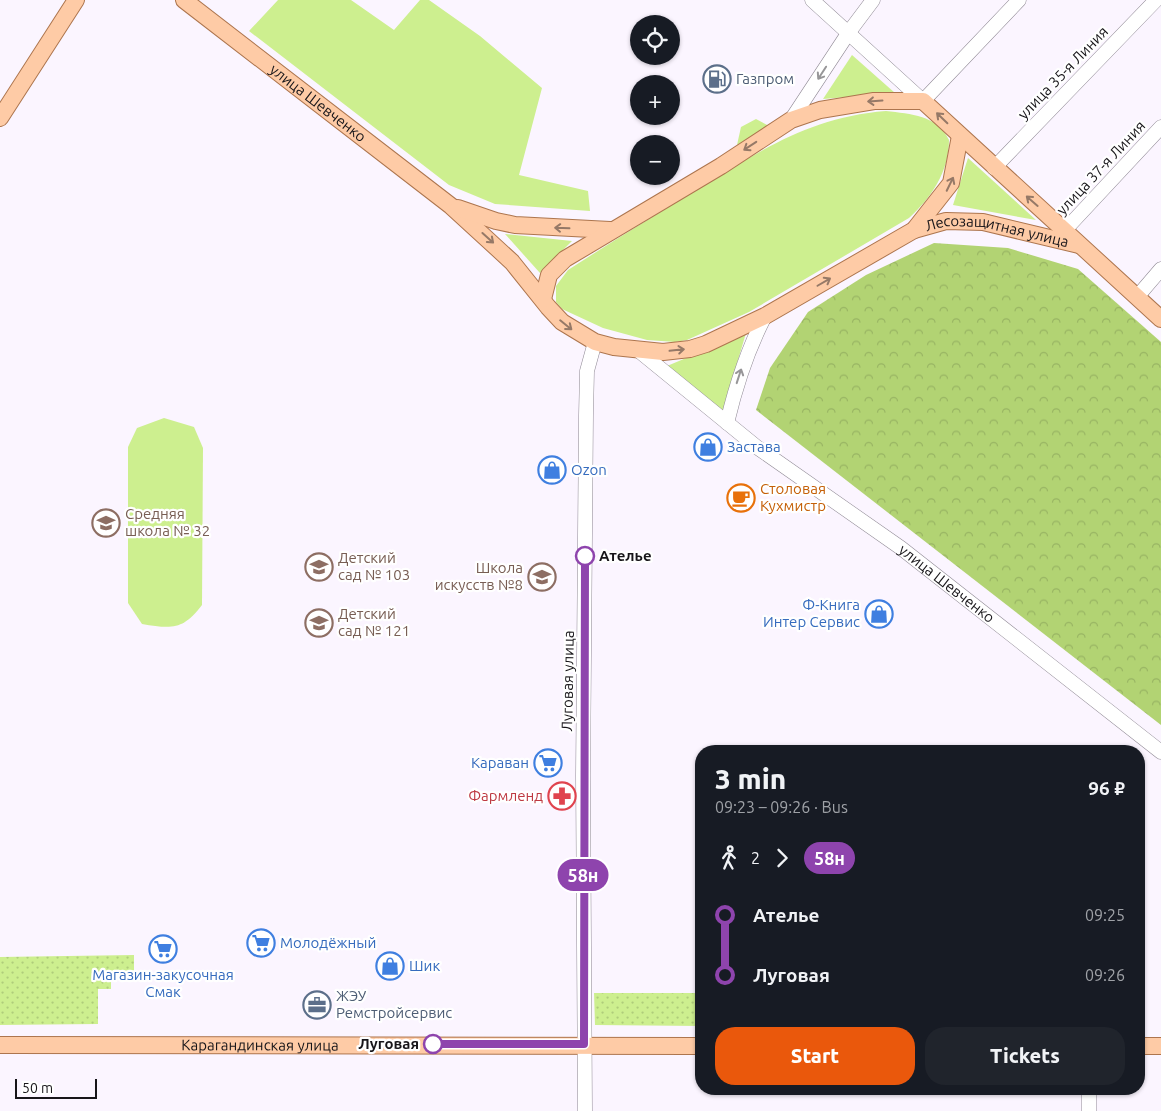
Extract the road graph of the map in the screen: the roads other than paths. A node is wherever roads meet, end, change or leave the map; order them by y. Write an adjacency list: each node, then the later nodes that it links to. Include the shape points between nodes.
1 (76, 0): 9 (main road)
2 (184, 0): 14 (main road, улица Шевченко)
3 (812, 0): 7 (street)
4 (873, 0): 7 (street)
5 (1019, 0): 8 (street)
6 (1156, 0): 13 (street, улица 35-я Линия)
7 (848, 32): 8 (street); 10 (street, one-way to 10)
8 (924, 101): 10 (main road, one-way to 10, via 874,101 820,110); 12 (main road, Лесозащитная улица, one-way to 8)
9 (0, 118)
10 (791, 120): 15 (main road, one-way to 15, via 721,166)
11 (1161, 127): 17 (street, улица 37-я Линия)
12 (960, 136): 13 (main road, Лесозащитная улица); 16 (main road, one-way to 12, via 951,183)
13 (994, 168): 17 (main road, Лесозащитная улица, one-way to 13)
14 (451, 206): 15 (main road, улица Шевченко, one-way to 14, via 515,225); 21 (main road, улица Шевченко, one-way to 21, via 512,262)
15 (610, 230): 21 (main road, via 554,269 546,281)
16 (914, 230): 18 (main road, Лесозащитная улица, via 946,221 983,222); 22 (main road, улица Шевченко, one-way to 16)
17 (1065, 230): 18 (main road, Лесозащитная улица)
18 (1081, 246): 20 (main road, Лесозащитная улица)
19 (1161, 269): 20 (street)
20 (1136, 296): 23 (main road, Лесозащитная улица)
21 (543, 300): 24 (main road, улица Шевченко, one-way to 24, via 562,322)
22 (765, 316): 25 (main road, улица Шевченко, one-way to 22, via 690,349); 26 (street, one-way to 22, via 744,362)
23 (1161, 319)
24 (595, 342): 25 (main road, улица Шевченко); 28 (street, Луговая улица, via 587,372 586,415)
25 (639, 351): 26 (street, улица Шевченко)
26 (727, 423): 27 (street, улица Шевченко, via 900,548)
27 (1161, 752)
28 (584, 1044): 29 (main road, Карагандинская улица); 30 (main road, Карагандинская улица); 34 (street, Луговая улица)
29 (0, 1045)
30 (695, 1046)
31 (1145, 1046): 32 (main road)
32 (1161, 1046)
33 (1089, 1095): 35 (street)
34 (585, 1111)
35 (1089, 1111)

